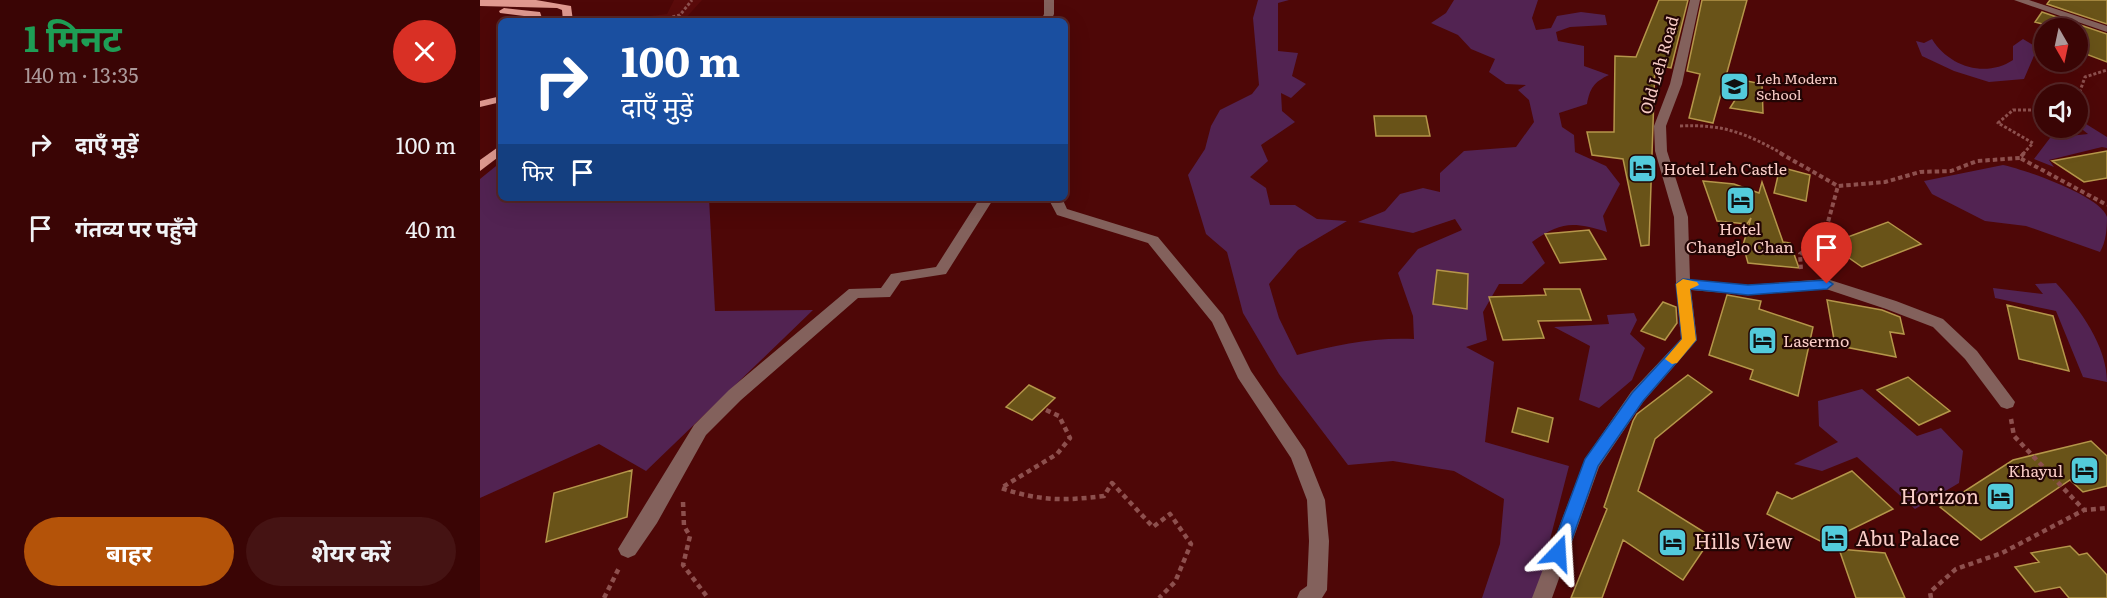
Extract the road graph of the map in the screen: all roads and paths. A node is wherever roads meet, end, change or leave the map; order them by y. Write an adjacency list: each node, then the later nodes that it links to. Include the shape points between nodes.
1 (692, 0): 9 (path, via 680,15)
2 (1049, 0): 10 (street)
3 (1695, 0): 17 (street, Old Leh Road, via 1676,84)
4 (2019, 0): 11 (street)
5 (480, 3): 8 (main road, via 559,3 567,8)
6 (480, 12): 7 (main road, via 522,11 536,14)
7 (537, 18)
8 (568, 18)
9 (669, 18)
10 (1047, 18)
11 (2107, 29)
12 (2107, 70): 13 (path, via 2085,77)
13 (2083, 84)
14 (498, 100): 15 (main road)
15 (480, 104)
16 (2034, 109): 19 (path, via 2022,107 1998,123 2033,143)
17 (1660, 126): 21 (path, via 1733,129 1764,142); 25 (street, Old Leh Road, via 1661,151 1682,217)
18 (498, 152): 20 (main road)
19 (2020, 158): 21 (path, via 1977,161 1951,171 1920,172 1886,182); 24 (path)
20 (480, 167)
21 (1838, 186): 26 (path, via 1828,222 1815,231 1809,248 1800,254 1801,275)
22 (985, 201): 29 (street, via 941,271 897,277 885,293 854,293 735,395 700,430)
23 (1056, 201): 36 (street, via 1062,212 1153,240 1218,319 1244,374 1299,455 1316,500 1317,590)
24 (2107, 205)
25 (1683, 284): 26 (street, via 1748,290); 37 (street, Old Leh Road, via 1689,340 1637,397 1591,464)
26 (1808, 285): 27 (street, via 1827,284 1938,323 1971,355)
27 (2007, 402): 31 (path, via 2014,436)
28 (1046, 411): 35 (path, via 1059,416 1070,438 1057,454 1000,488 1027,497 1061,501 1104,496 1112,483 1153,527 1170,514 1191,544 1175,582)
29 (672, 475): 32 (street); 34 (path, via 683,494 684,526 690,536 683,566)
30 (2107, 508): 31 (path)
31 (2084, 510): 38 (path, via 2002,553 1956,569 1930,592)
32 (628, 549): 33 (path)
33 (604, 598)
34 (708, 598)
35 (1159, 598)
36 (1307, 598)
37 (1542, 598)
38 (1931, 598)

